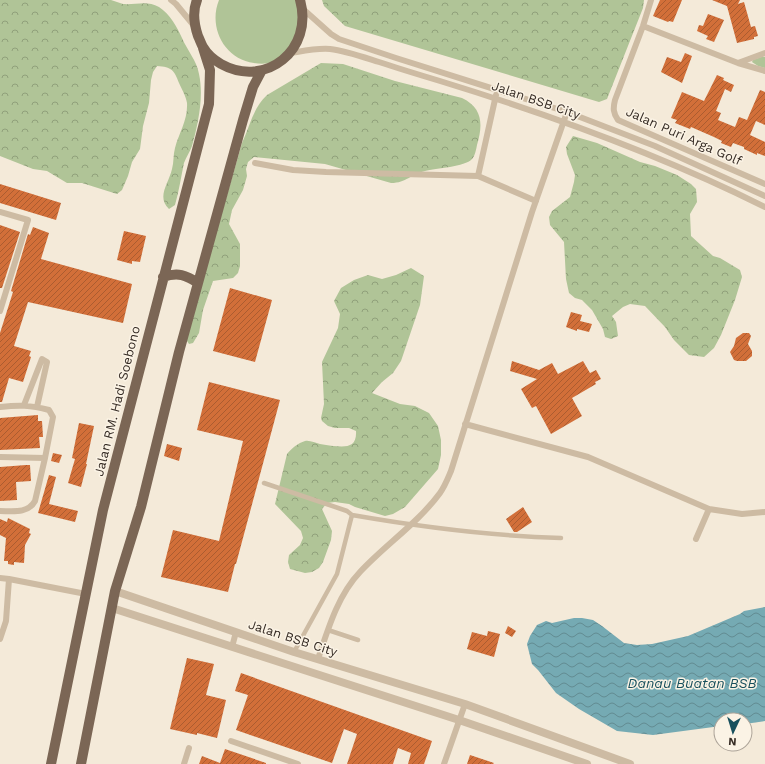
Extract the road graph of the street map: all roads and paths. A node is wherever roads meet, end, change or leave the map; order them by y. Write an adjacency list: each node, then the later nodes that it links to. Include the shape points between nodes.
1 (171, 0): 6 (street)
2 (197, 0): 6 (main road, Jalan RM. Hadi Soebono, via 193,18)
3 (651, 0): 5 (street, Jalan Puri Arga Golf)
4 (302, 5): 8 (main road, Jalan RM. Hadi Soebono, via 302,28 299,39); 13 (street, Jalan BSB City, via 339,39)
5 (643, 26): 10 (street); 19 (street, Jalan Puri Arga Golf, via 614,100 613,108 618,120)
6 (196, 28): 7 (main road, Jalan RM. Hadi Soebono)
7 (203, 48): 11 (main road, Jalan RM. Hadi Soebono, via 214,60 229,68 245,72); 24 (main road, Jalan RM. Hadi Soebono, via 210,70 209,104)
8 (290, 53): 11 (main road, Jalan RM. Hadi Soebono, via 278,63); 14 (street, Jalan BSB City, via 330,49)
9 (765, 53): 10 (street)
10 (738, 63): 12 (street)
11 (262, 70): 25 (main road, via 246,109)
12 (765, 71)
13 (497, 89): 14 (street); 15 (street, Jalan BSB City)
14 (495, 97): 16 (street, Jalan BSB City); 18 (street)
15 (567, 112): 16 (street); 20 (street, Jalan BSB City, via 655,146)
16 (563, 121): 21 (street); 22 (street, Jalan BSB City, via 651,155)
17 (255, 164): 18 (street, via 326,172)
18 (478, 176): 21 (street)
19 (765, 184)
20 (765, 196)
21 (536, 201): 30 (street)
22 (765, 207)
23 (0, 212): 26 (street, via 28,220)
24 (163, 277): 25 (main road, via 177,274); 44 (main road, Jalan RM. Hadi Soebono, via 103,510)
25 (198, 283): 43 (main road, via 141,507)
26 (0, 311)
27 (24, 405): 28 (street); 29 (street); 29 (street, via 42,359 47,362)
28 (0, 407)
29 (37, 407): 32 (street, via 49,410 52,415)
30 (465, 424): 34 (street, via 588,456); 38 (street, via 451,471 441,492)
31 (0, 457): 32 (street)
32 (45, 458): 35 (street, via 32,506 24,510)
33 (264, 483): 37 (street, via 347,511)
34 (709, 508): 36 (street, via 742,514); 40 (street)
35 (0, 511)
36 (765, 512)
37 (352, 515): 38 (street); 51 (street, via 338,574)
38 (410, 525): 39 (street); 46 (street, via 359,572 344,592)
39 (561, 538)
40 (696, 539)
41 (0, 578): 42 (street)
42 (9, 579): 44 (street); 48 (street, via 6,621)
43 (115, 591): 45 (main road); 47 (street, Jalan BSB City)
44 (86, 594): 57 (main road, Jalan RM. Hadi Soebono)
45 (112, 608): 50 (street, Jalan BSB City); 58 (main road)
46 (328, 630): 49 (street); 52 (street)
47 (236, 632): 50 (street); 51 (street, Jalan BSB City)
48 (0, 639)
49 (358, 640)
50 (232, 647): 54 (street, Jalan BSB City)
51 (294, 652): 52 (street, Jalan BSB City)
52 (318, 659): 53 (street, Jalan BSB City)
53 (465, 704): 54 (street); 63 (street, Jalan BSB City)
54 (459, 720): 61 (street); 62 (street, Jalan BSB City)
55 (231, 741): 60 (street)
56 (189, 748): 59 (street)
57 (51, 764)
58 (81, 764)
59 (184, 764)
60 (298, 764)
61 (444, 764)
62 (587, 764)
63 (630, 764)

